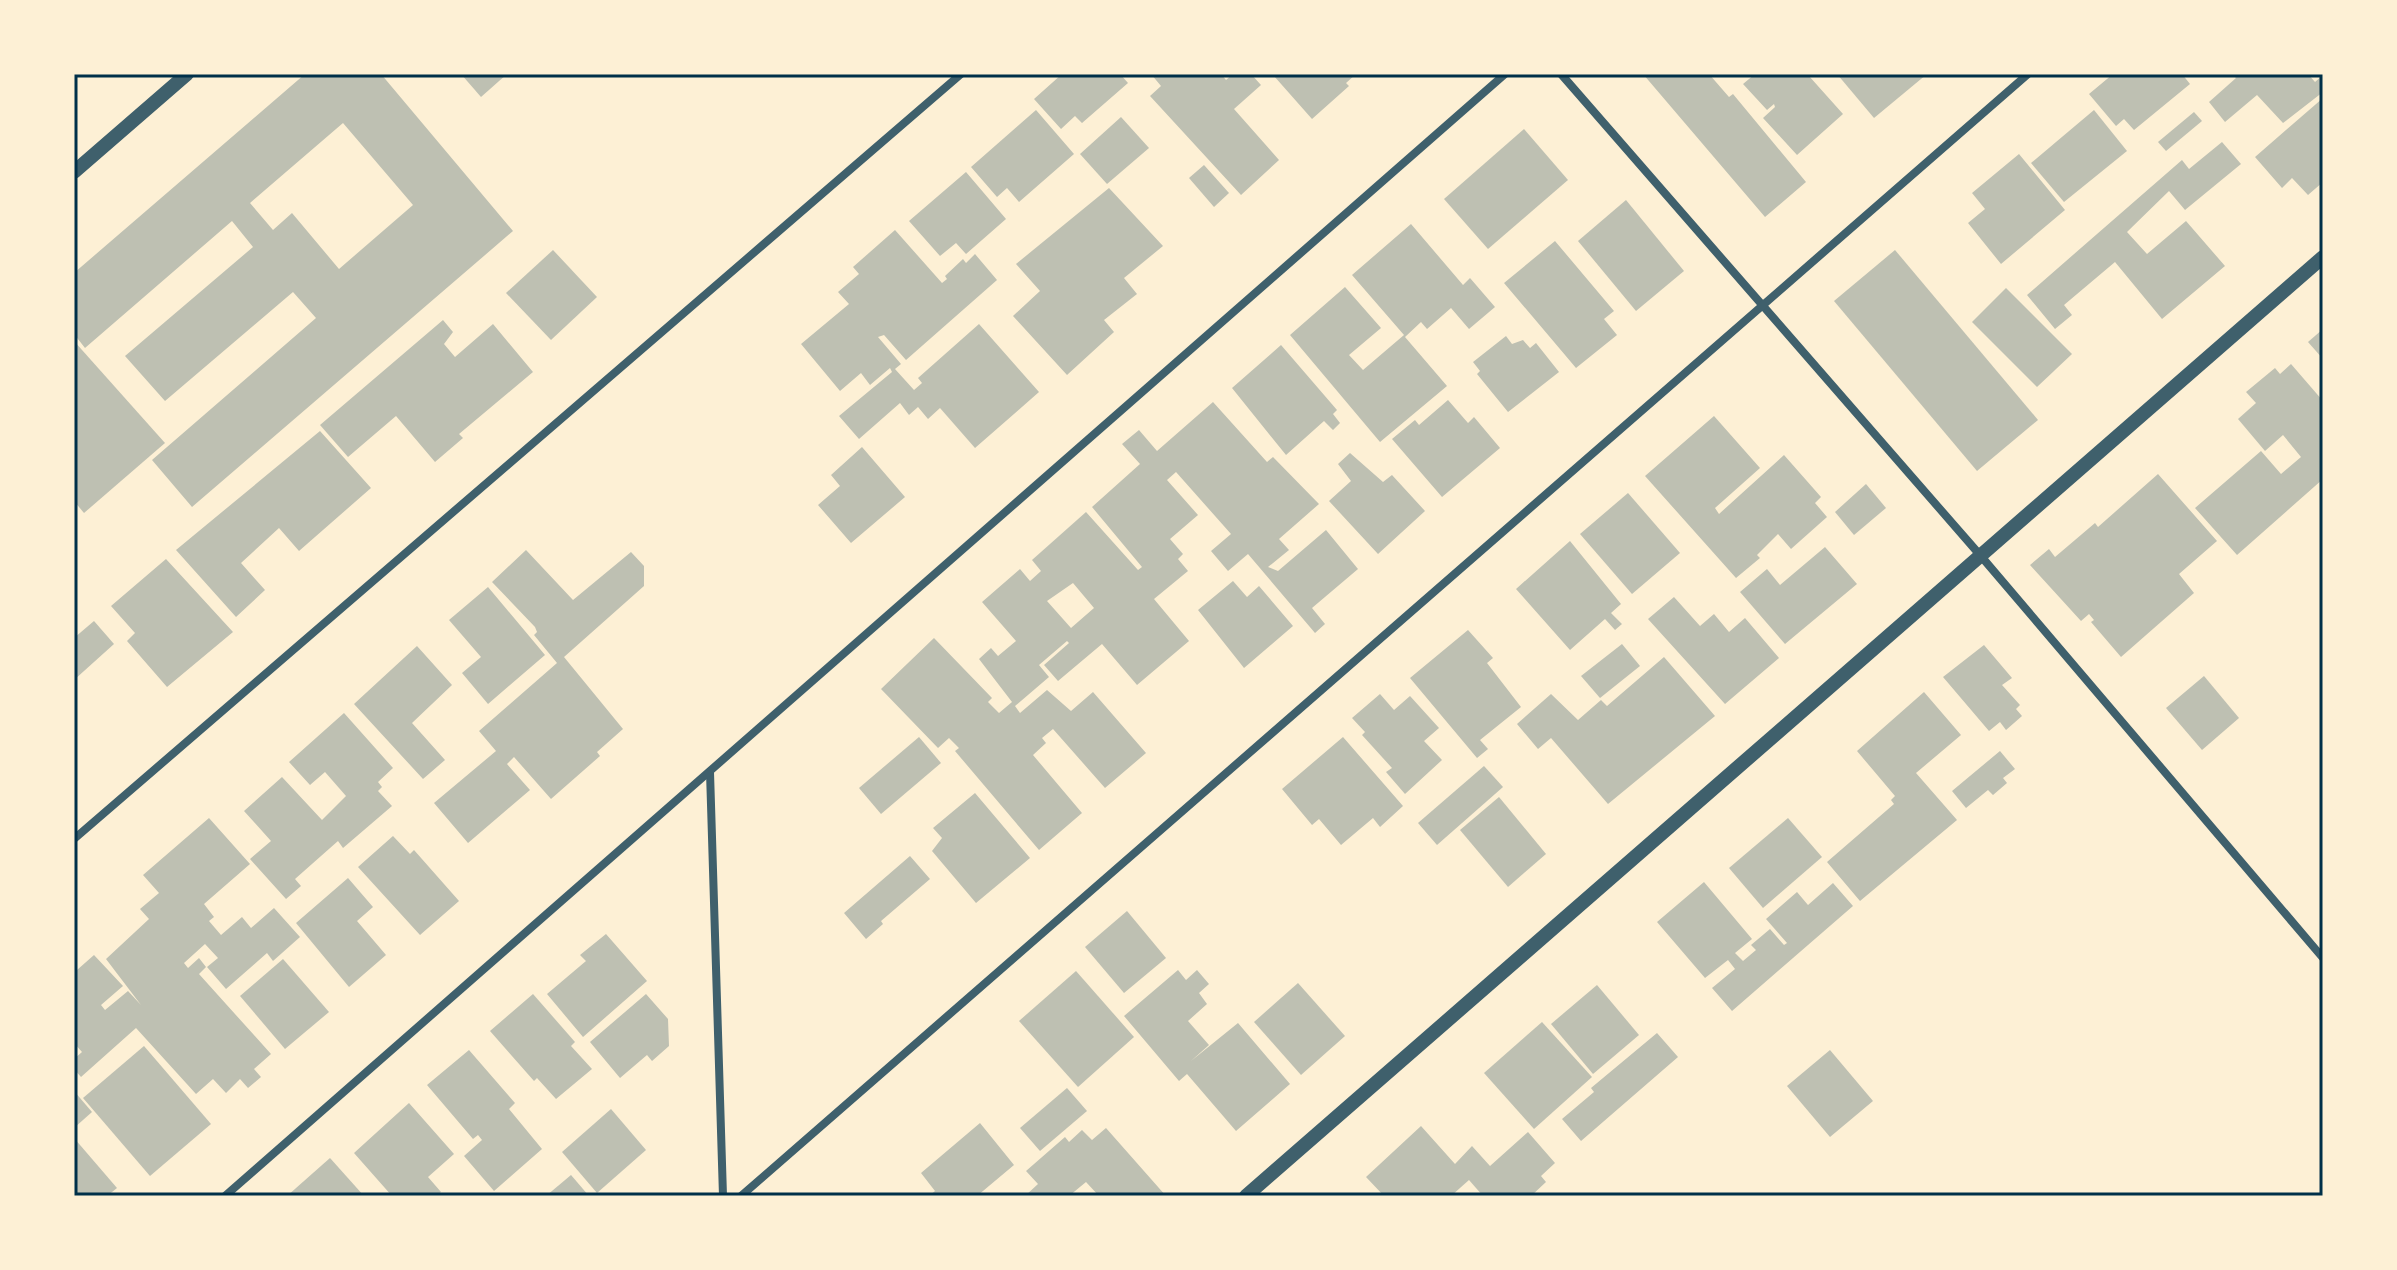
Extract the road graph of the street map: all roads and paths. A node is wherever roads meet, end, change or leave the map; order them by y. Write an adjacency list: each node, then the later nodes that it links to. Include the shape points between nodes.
1 (187, 74): 6 (street)
2 (961, 74): 11 (street)
3 (1505, 74): 10 (street)
4 (1561, 74): 8 (street)
5 (2028, 74): 8 (street)
6 (74, 172)
7 (2323, 257): 9 (street)
8 (1763, 305): 9 (street); 15 (street)
9 (1980, 555): 12 (street); 16 (street)
10 (710, 772): 13 (street); 14 (street)
11 (74, 839)
12 (2323, 958)
13 (225, 1196)
14 (723, 1196)
15 (741, 1196)
16 (1246, 1196)

